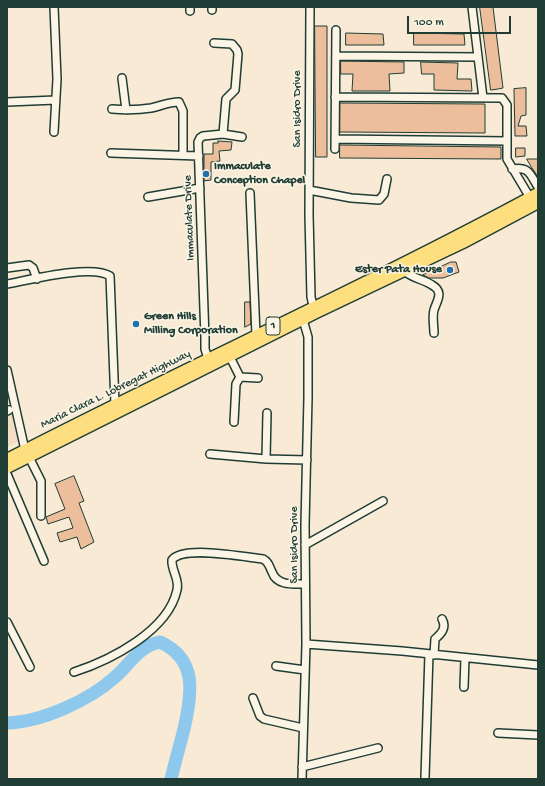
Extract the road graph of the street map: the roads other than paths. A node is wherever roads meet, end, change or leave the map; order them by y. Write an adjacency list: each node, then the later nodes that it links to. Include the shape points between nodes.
1 (54, 7): 11 (street)
2 (310, 7): 28 (street, San Isidro Drive)
3 (472, 7): 7 (street)
4 (336, 30): 6 (street)
5 (214, 43): 16 (street, via 232,44 238,54 235,90 226,99)
6 (336, 56): 7 (street); 9 (street)
7 (478, 57): 10 (street)
8 (122, 78): 14 (street)
9 (335, 97): 10 (street); 18 (street)
10 (483, 98): 19 (street, via 505,100)
11 (56, 100): 12 (street); 15 (street)
12 (7, 102)
13 (112, 109): 14 (street)
14 (126, 110): 22 (street, via 179,102 183,111)
15 (54, 132)
16 (223, 134): 17 (street); 23 (street, Immaculate Drive, via 200,138)
17 (242, 136)
18 (335, 139): 19 (street); 20 (street)
19 (507, 141): 24 (street, via 507,159)
20 (335, 149)
21 (111, 153): 22 (street)
22 (183, 155): 23 (street)
23 (199, 156): 27 (street, Immaculate Drive)
24 (512, 168): 26 (street, via 528,170); 31 (street)
25 (386, 180): 28 (street, via 384,194 379,200)
26 (538, 186)
27 (200, 188): 30 (street); 42 (street, Immaculate Drive, via 205,338)
28 (309, 190): 37 (street, San Isidro Drive)
29 (250, 193): 40 (street)
30 (148, 197)
31 (535, 200): 32 (highway, Maria Clara L. Lobregat Highway / 1)
32 (460, 239): 34 (highway, Maria Clara L. Lobregat Highway / 1); 37 (highway, Maria Clara L. Lobregat Highway / 1)
33 (7, 268): 35 (street, via 29,265)
34 (404, 271): 37 (highway, Maria Clara L. Lobregat Highway / 1); 39 (street, via 413,278 433,285 437,290 439,302 434,310)
35 (37, 279): 36 (street); 46 (street, via 101,272 110,276)
36 (7, 284)
37 (314, 310): 38 (highway, Maria Clara L. Lobregat Highway / 1)
38 (302, 316): 40 (highway, Maria Clara L. Lobregat Highway / 1); 41 (highway, Maria Clara L. Lobregat Highway / 1); 53 (street, San Isidro Drive, via 308,344)
39 (434, 333)
40 (256, 335): 42 (highway, Maria Clara L. Lobregat Highway / 1)
41 (230, 357): 42 (highway, Maria Clara L. Lobregat Highway / 1); 44 (street)
42 (210, 363): 46 (highway, Maria Clara L. Lobregat Highway / 1)
43 (7, 370): 49 (street)
44 (240, 377): 45 (street); 48 (street, via 236,384)
45 (258, 378)
46 (117, 408): 49 (highway, Maria Clara L. Lobregat Highway / 1)
47 (267, 413): 52 (street)
48 (234, 422)
49 (28, 453): 51 (highway, Maria Clara L. Lobregat Highway / 1); 54 (highway, Maria Clara L. Lobregat Highway / 1); 57 (street, via 41,481)
50 (210, 454): 52 (street)
51 (7, 459)
52 (266, 459): 53 (street)
53 (307, 460): 58 (street, San Isidro Drive)
54 (7, 468)
55 (7, 474): 59 (street)
56 (383, 501): 58 (street)
57 (40, 516)
58 (305, 546): 60 (street, San Isidro Drive)
59 (44, 561)
60 (305, 584): 63 (street, San Isidro Drive); 70 (street, via 278,582 268,563 263,559 200,553 177,554 171,564 178,589 164,617 150,631 118,652 98,664)
61 (442, 619): 64 (street, via 444,627 435,639)
62 (7, 622): 68 (street)
63 (306, 644): 64 (street); 69 (street, San Isidro Drive)
64 (431, 655): 65 (street); 78 (street)
65 (465, 658): 66 (street); 71 (street)
66 (538, 665)
67 (276, 666): 69 (street)
68 (30, 667)
69 (304, 670): 73 (street, San Isidro Drive)
70 (74, 672)
71 (464, 687)
72 (253, 698): 73 (street, via 260,716 264,719)
73 (303, 728): 77 (street, San Isidro Drive)
74 (498, 733): 75 (street)
75 (538, 735)
76 (378, 748): 77 (street)
77 (302, 767): 79 (street, San Isidro Drive)
78 (425, 777)
79 (302, 779)

